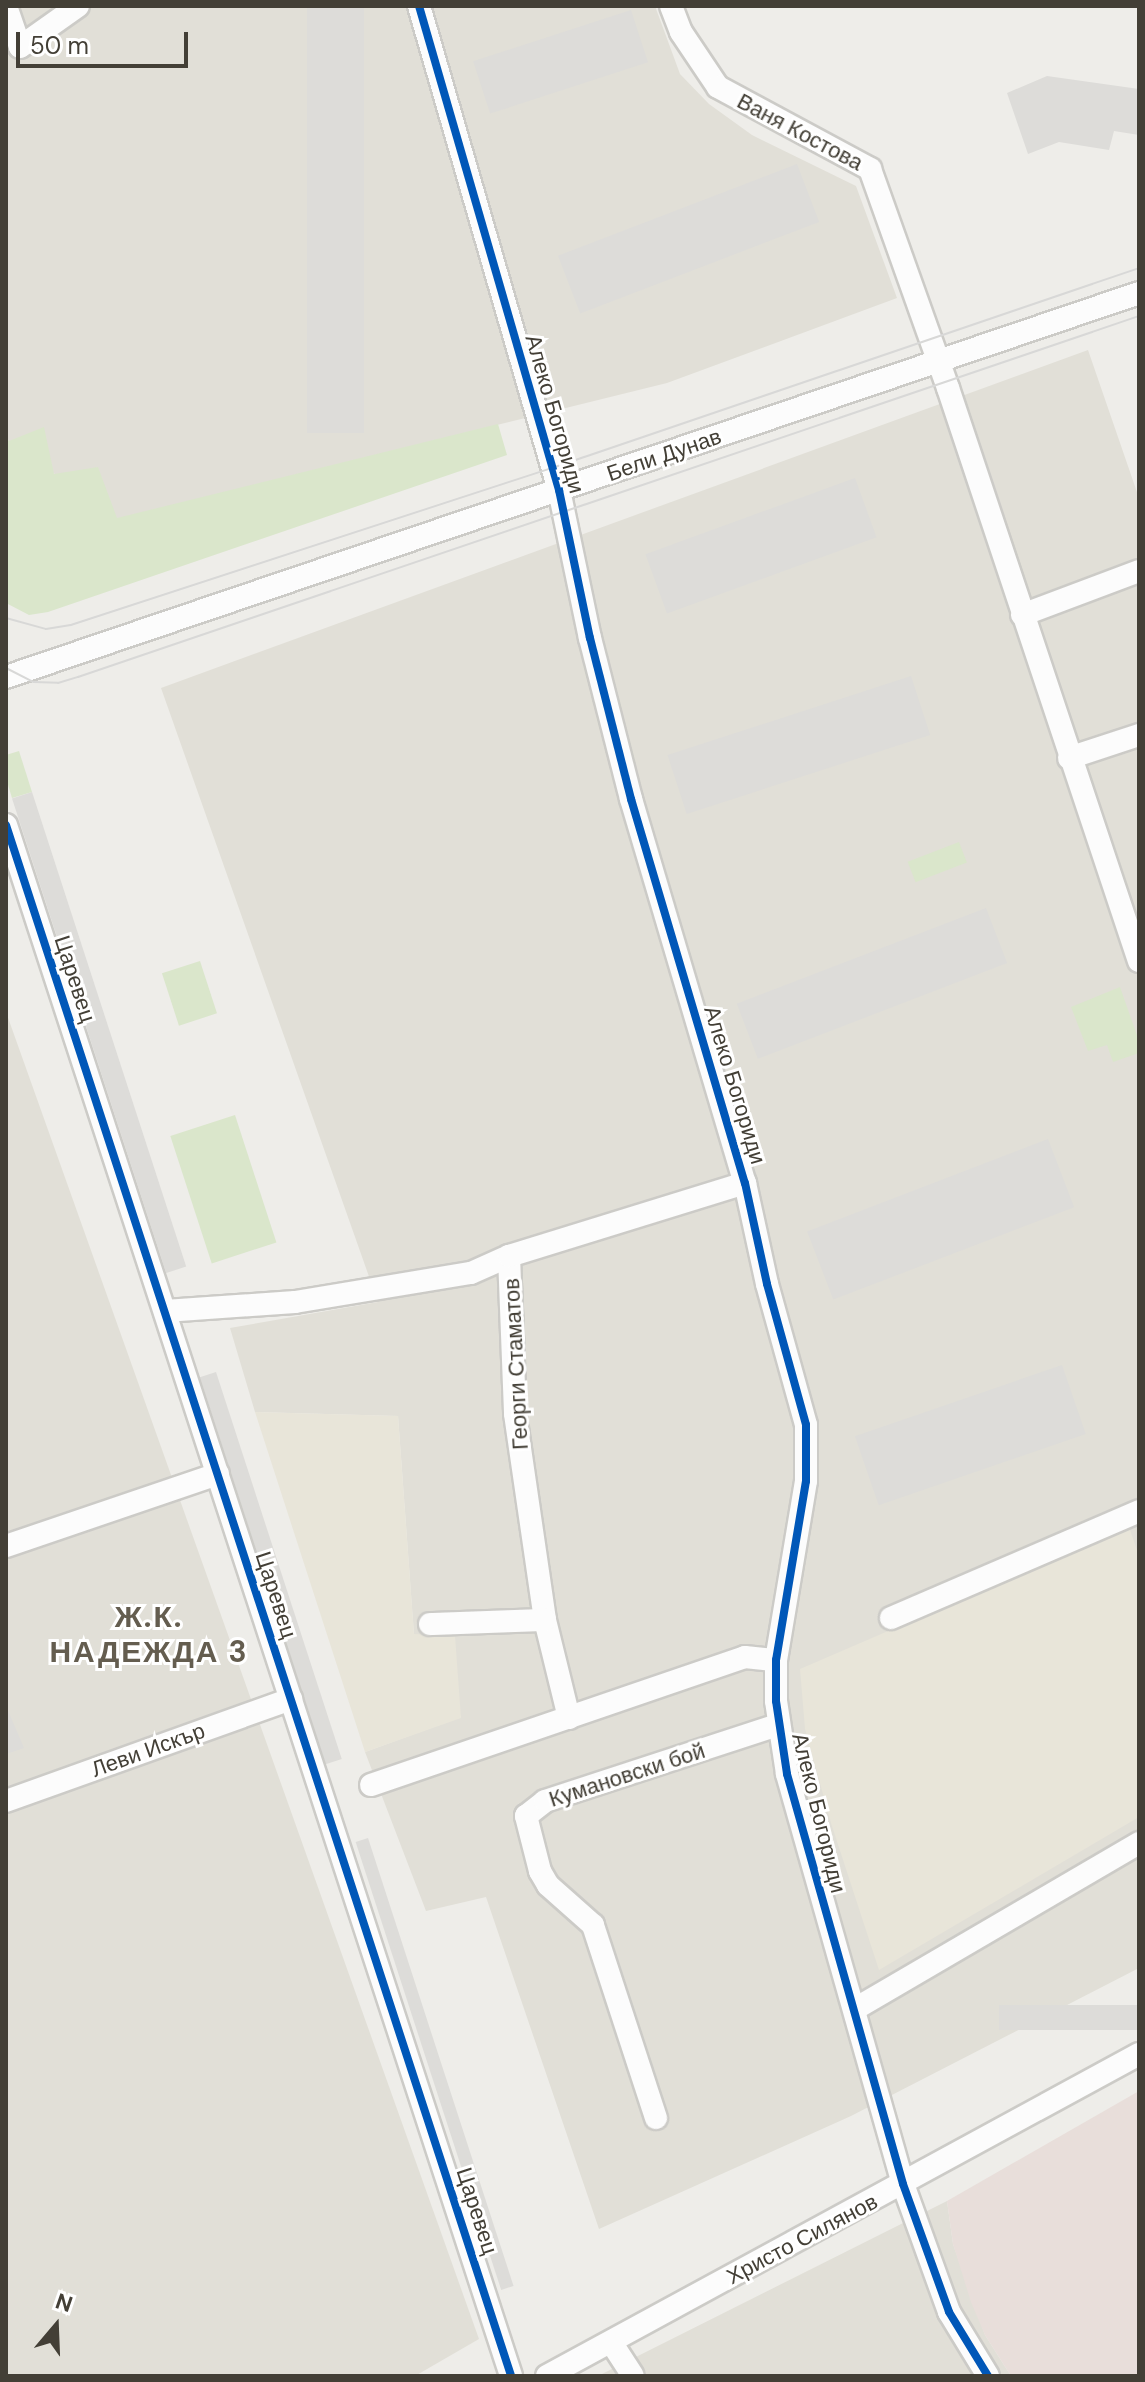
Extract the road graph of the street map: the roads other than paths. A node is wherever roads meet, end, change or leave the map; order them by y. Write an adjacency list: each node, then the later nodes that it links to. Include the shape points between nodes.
1 (6, 6): 2 (street, via 20,47)
2 (78, 6)
3 (419, 6): 7 (street, Алеко Богориди)
4 (671, 6): 6 (street, Ваня Костова, via 681,32 718,87 870,169)
5 (1139, 293): 6 (street, Бели Дунав)
6 (939, 362): 7 (street, Бели Дунав); 9 (street, Ваня Костова)
7 (559, 490): 10 (street, Бели Дунав); 15 (street, Алеко Богориди, via 631,799)
8 (1139, 571): 9 (street)
9 (1022, 615): 12 (street, Ваня Костова)
10 (6, 677)
11 (1139, 735): 12 (street)
12 (1069, 758): 14 (street, Ваня Костова)
13 (6, 825): 17 (street, Царевец)
14 (1139, 961)
15 (745, 1183): 16 (street, Георги Стаматов); 24 (street, Алеко Богориди, via 806,1425 808,1452)
16 (509, 1256): 17 (street, via 471,1273 320,1298); 22 (street, Георги Стаматов, via 515,1414)
17 (165, 1311): 18 (street, Царевец)
18 (218, 1474): 20 (street); 25 (street, Царевец)
19 (1138, 1515): 21 (street)
20 (6, 1546)
21 (891, 1618)
22 (545, 1620): 23 (street); 26 (street, Георги Стаматов)
23 (430, 1624)
24 (776, 1660): 26 (street, via 745,1657); 27 (street, Алеко Богориди)
25 (291, 1699): 29 (street, Леви Искър); 36 (street, Царевец)
26 (569, 1718): 28 (street)
27 (778, 1725): 31 (street, Алеко Богориди, via 796,1811); 33 (street, Кумановски бой, via 545,1801 526,1816 548,1885 593,1925)
28 (371, 1785)
29 (6, 1801)
30 (1139, 1843): 31 (street)
31 (855, 2009): 34 (street, Алеко Богориди)
32 (1139, 2054): 34 (street, Христо Силянов)
33 (656, 2118)
34 (903, 2184): 35 (street, Христо Силянов); 39 (street, Алеко Богориди, via 949,2312)
35 (611, 2342): 37 (street, Христо Силянов); 38 (street)
36 (511, 2376)
37 (547, 2376)
38 (633, 2376)
39 (988, 2376)

